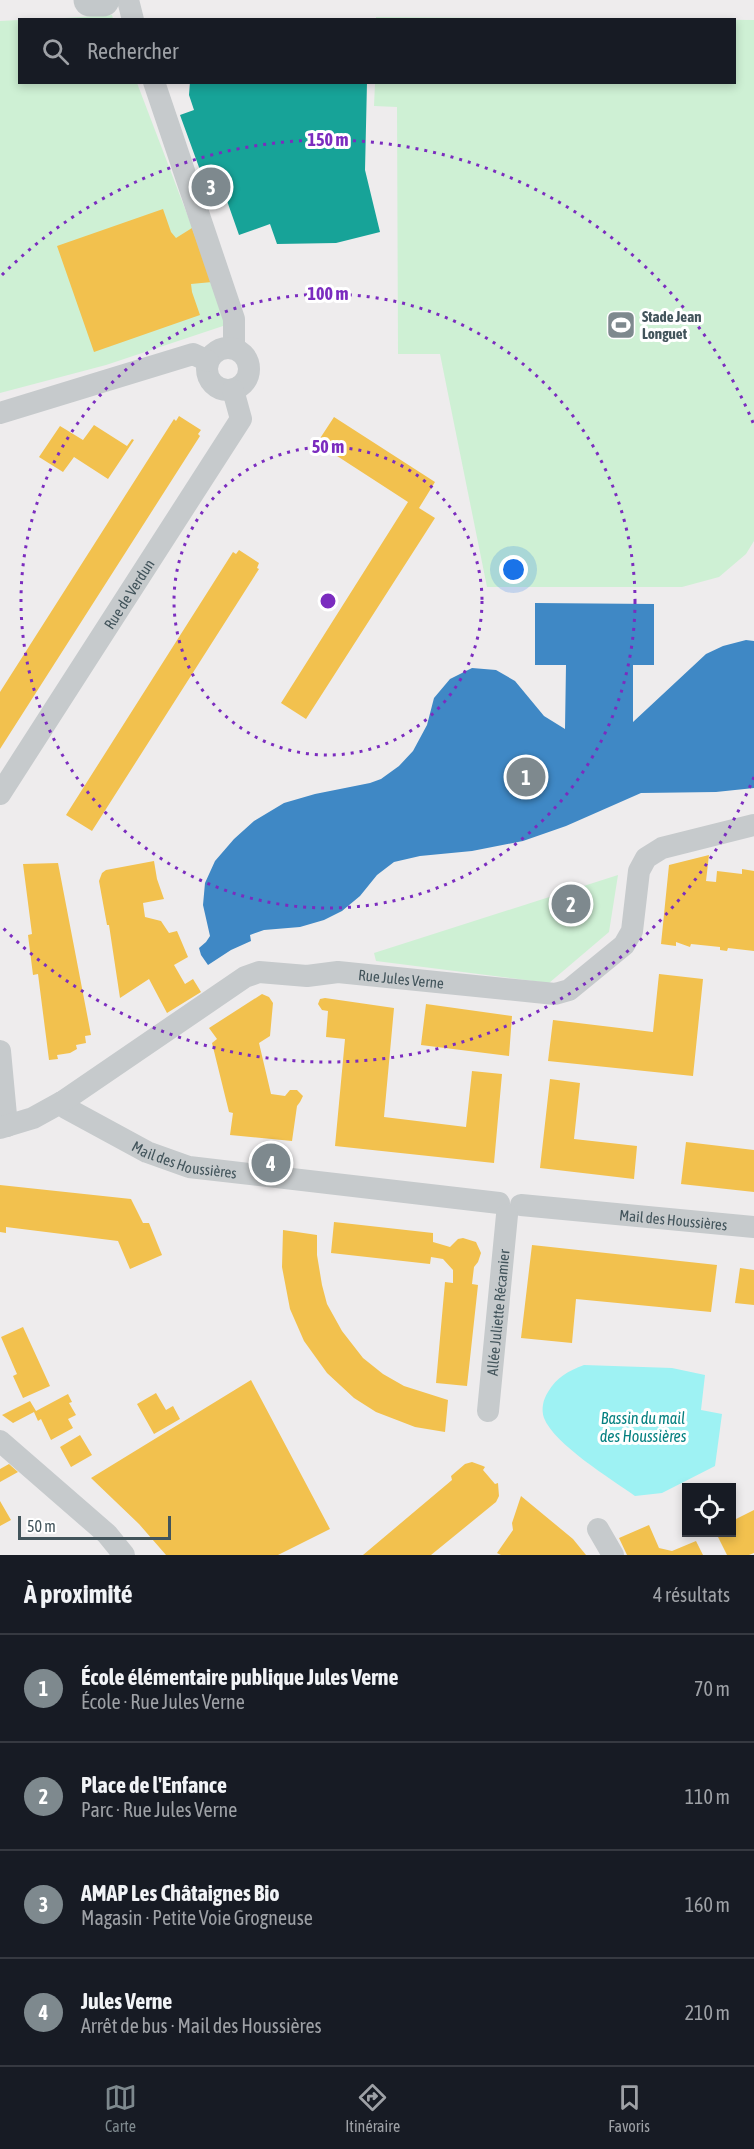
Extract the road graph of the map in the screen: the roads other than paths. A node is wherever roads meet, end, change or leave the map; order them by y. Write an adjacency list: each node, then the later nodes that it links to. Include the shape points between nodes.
1 (90, 0): 2 (main road)
2 (103, 0)
3 (128, 0): 4 (street)
4 (132, 18)
5 (155, 84): 6 (street, via 234,319)
6 (234, 348): 7 (street, via 217,351); 8 (street, via 246,358 249,370 244,383)
7 (208, 361): 8 (street, via 207,374 214,385); 9 (street, via 193,354)
8 (233, 390): 10 (street, Rue de Verdun, via 241,419)
9 (0, 413)
10 (0, 794)
11 (754, 825): 13 (street, Rue Jules Verne, via 662,848 646,858 639,871 632,931 624,945 569,990 555,994 338,972 306,976 259,972 245,977)
12 (0, 1052): 14 (street)
13 (62, 1102): 14 (street, Rue Jules Verne, via 33,1118); 15 (street, Mail des Houssières, via 66,1108 147,1152 189,1167)
14 (3, 1127)
15 (509, 1207): 16 (street, Mail des Houssières); 17 (street, Allée Juliette Récamier)
16 (754, 1227)
17 (488, 1411)
18 (0, 1441): 20 (street, via 107,1534)
19 (598, 1529): 21 (street)
20 (124, 1555)
21 (613, 1555)

